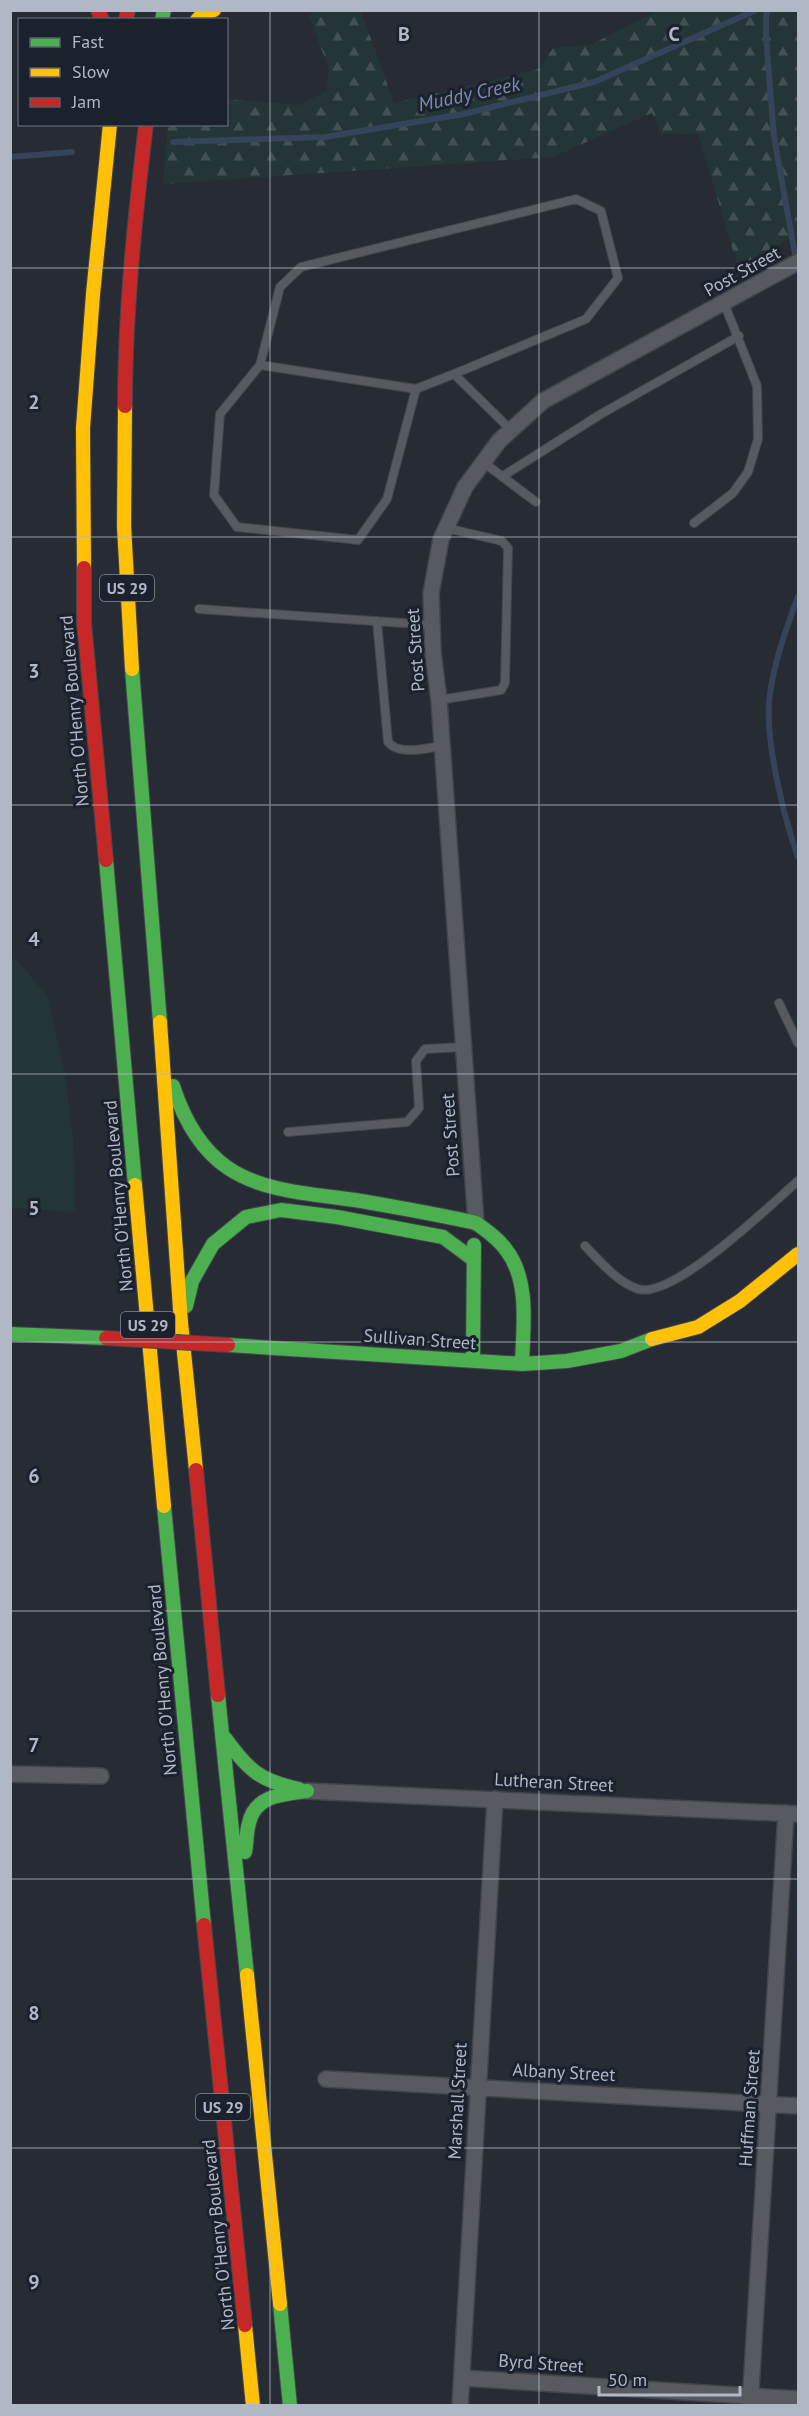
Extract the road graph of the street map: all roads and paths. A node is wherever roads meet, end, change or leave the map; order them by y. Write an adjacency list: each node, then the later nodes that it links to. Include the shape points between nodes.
1 (214, 10): 2 (main road)
2 (199, 18)
3 (110, 126): 50 (main road, North O'Henry Boulevard / US 29, via 83,428 84,622 192,1808)
4 (146, 126): 25 (main road, US 29, via 125,372 124,526 135,730)
5 (798, 262): 6 (street, Post Street)
6 (724, 303): 7 (lane); 11 (street, Post Street, via 543,401)
7 (739, 336): 13 (lane, via 601,414); 15 (lane, via 757,386 758,439 748,472 733,493)
8 (260, 365): 9 (lane, via 280,287 301,267 576,199 600,211 618,278 586,319); 10 (lane); 10 (lane, via 219,414 214,495 237,527 358,540 387,499)
9 (454, 374): 10 (lane); 11 (lane)
10 (416, 389)
11 (511, 430): 12 (street, Post Street)
12 (483, 462): 13 (lane); 16 (street, Post Street, via 465,487)
13 (503, 476): 14 (lane)
14 (536, 501)
15 (694, 523)
16 (446, 528): 19 (street, Post Street, via 431,593); 20 (lane, via 502,541 508,548 505,683 501,690)
17 (199, 609): 18 (lane)
18 (377, 621): 19 (lane); 21 (lane, via 388,742 404,750)
19 (432, 625): 20 (street, Post Street)
20 (439, 700): 21 (street, Post Street)
21 (442, 746): 24 (street, Post Street)
22 (778, 1003): 23 (lane)
23 (798, 1043)
24 (463, 1047): 26 (lane, via 425,1049 416,1061 419,1108 407,1122); 28 (street, Post Street)
25 (163, 1052): 28 (main road, via 178,1103 200,1142 229,1169 272,1187); 32 (main road, US 29)
26 (288, 1132)
27 (798, 1181): 29 (lane, via 700,1265 659,1289 639,1289 627,1284)
28 (476, 1222): 31 (main road, Post Street); 35 (main road, via 508,1251 518,1271)
29 (585, 1246)
30 (798, 1254): 35 (main road, Sullivan Street, via 740,1301 698,1327 621,1351)
31 (474, 1260): 32 (main road, via 443,1237 337,1216 281,1210 246,1216 213,1244 192,1281); 34 (main road, Post Street)
32 (181, 1323): 36 (main road, US 29)
33 (10, 1334): 34 (main road, Sullivan Street, bridge)
34 (473, 1361): 35 (main road, Sullivan Street)
35 (522, 1364)
36 (224, 1737): 39 (main road, via 247,1768 269,1783); 42 (main road, US 29)
37 (10, 1774): 38 (street)
38 (101, 1776)
39 (307, 1791): 40 (street, Lutheran Street); 42 (main road, via 273,1795 250,1817 247,1848)
40 (495, 1799): 41 (street, Lutheran Street); 44 (street, Marshall Street)
41 (792, 1813): 45 (street, Huffman Street)
42 (237, 1880): 51 (main road, US 29)
43 (326, 2079): 44 (street, Albany Street)
44 (477, 2087): 45 (street, Albany Street); 47 (street, Marshall Street)
45 (769, 2104): 46 (street, Albany Street); 49 (street, Huffman Street)
46 (798, 2106)
47 (462, 2378): 49 (street, Byrd Street); 52 (street, Marshall Street)
48 (798, 2399): 49 (street, Byrd Street)
49 (750, 2401)
50 (253, 2406)
51 (290, 2406)
52 (460, 2406)

